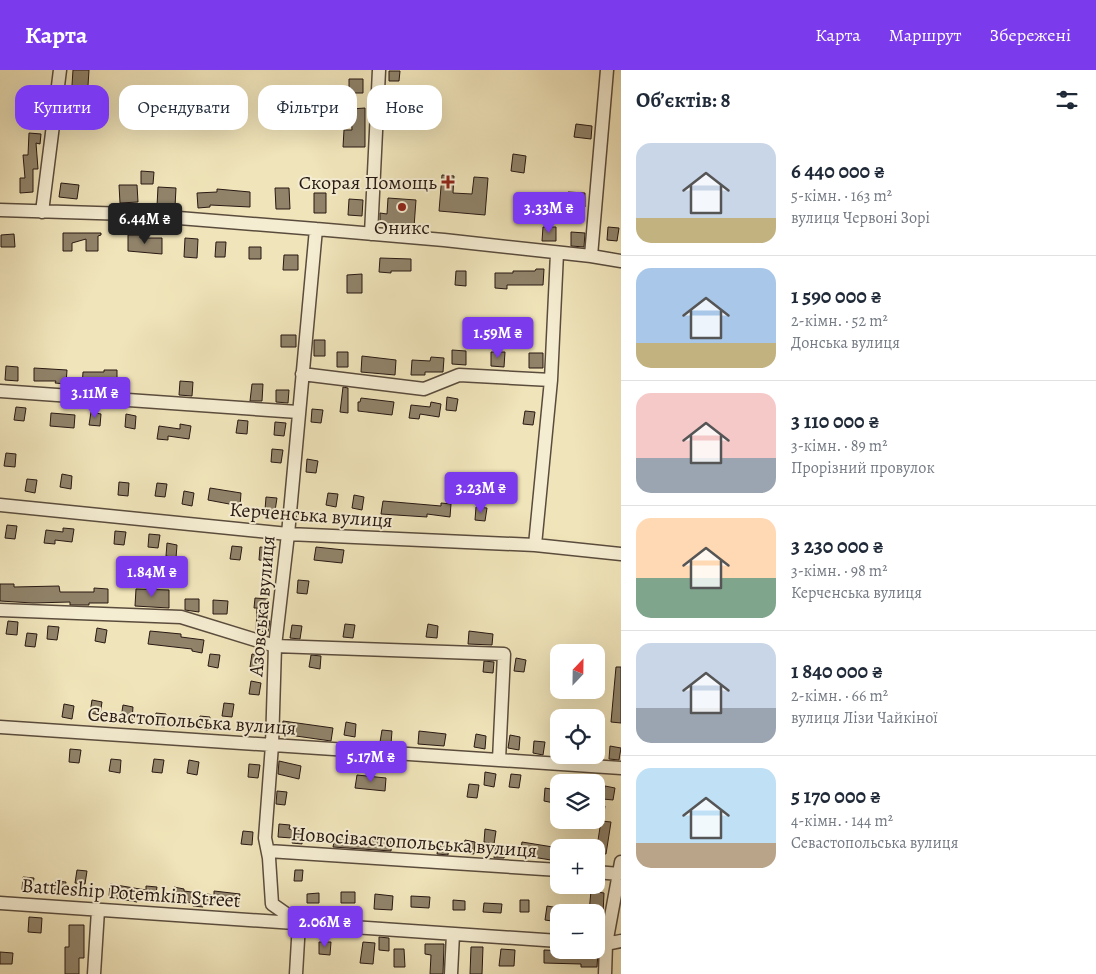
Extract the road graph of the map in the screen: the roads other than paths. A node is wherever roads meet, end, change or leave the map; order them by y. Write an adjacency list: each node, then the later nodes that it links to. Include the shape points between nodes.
1 (60, 70): 5 (street)
2 (379, 70): 7 (street)
3 (607, 70): 9 (street)
4 (0, 210): 5 (street)
5 (42, 212): 6 (street, via 129,214)
6 (316, 229): 7 (street); 11 (street, Азовська вулиця)
7 (371, 234): 8 (street)
8 (558, 253): 9 (street); 12 (street)
9 (591, 256): 10 (street)
10 (621, 261)
11 (302, 374): 12 (street, via 424,389 459,375); 14 (street, Азовська вулиця)
12 (551, 380): 17 (street)
13 (0, 391): 14 (street)
14 (298, 412): 16 (street, Азовська вулиця)
15 (0, 505): 16 (street, Керченська вулиця)
16 (288, 534): 17 (street, Керченська вулиця); 20 (street, Азовська вулиця)
17 (535, 545): 18 (street, Керченська вулиця)
18 (621, 554)
19 (0, 610): 20 (street, via 182,617)
20 (275, 646): 22 (street, Азовська вулиця); 23 (street, via 504,654)
21 (0, 726): 22 (street, Севастопольська вулиця)
22 (272, 745): 23 (street, Севастопольська вулиця); 25 (street, Азовська вулиця, via 265,838)
23 (499, 760): 24 (street, Севастопольська вулиця)
24 (621, 768)
25 (268, 851): 27 (street, Новосівастопольська вулиця); 31 (street, Азовська вулиця, via 272,904)
26 (620, 868): 28 (street); 32 (street)
27 (550, 869)
28 (605, 870)
29 (0, 903): 30 (street, Battleship Potemkin Street)
30 (98, 910): 31 (street, Battleship Potemkin Street); 38 (street)
31 (299, 923): 33 (street, Battleship Potemkin Street); 39 (street)
32 (605, 928)
33 (453, 934): 34 (street, Battleship Potemkin Street); 40 (street)
34 (550, 940)
35 (621, 941): 36 (street)
36 (605, 943)
37 (603, 959): 41 (street)
38 (94, 974)
39 (296, 974)
40 (451, 974)
41 (605, 974)

